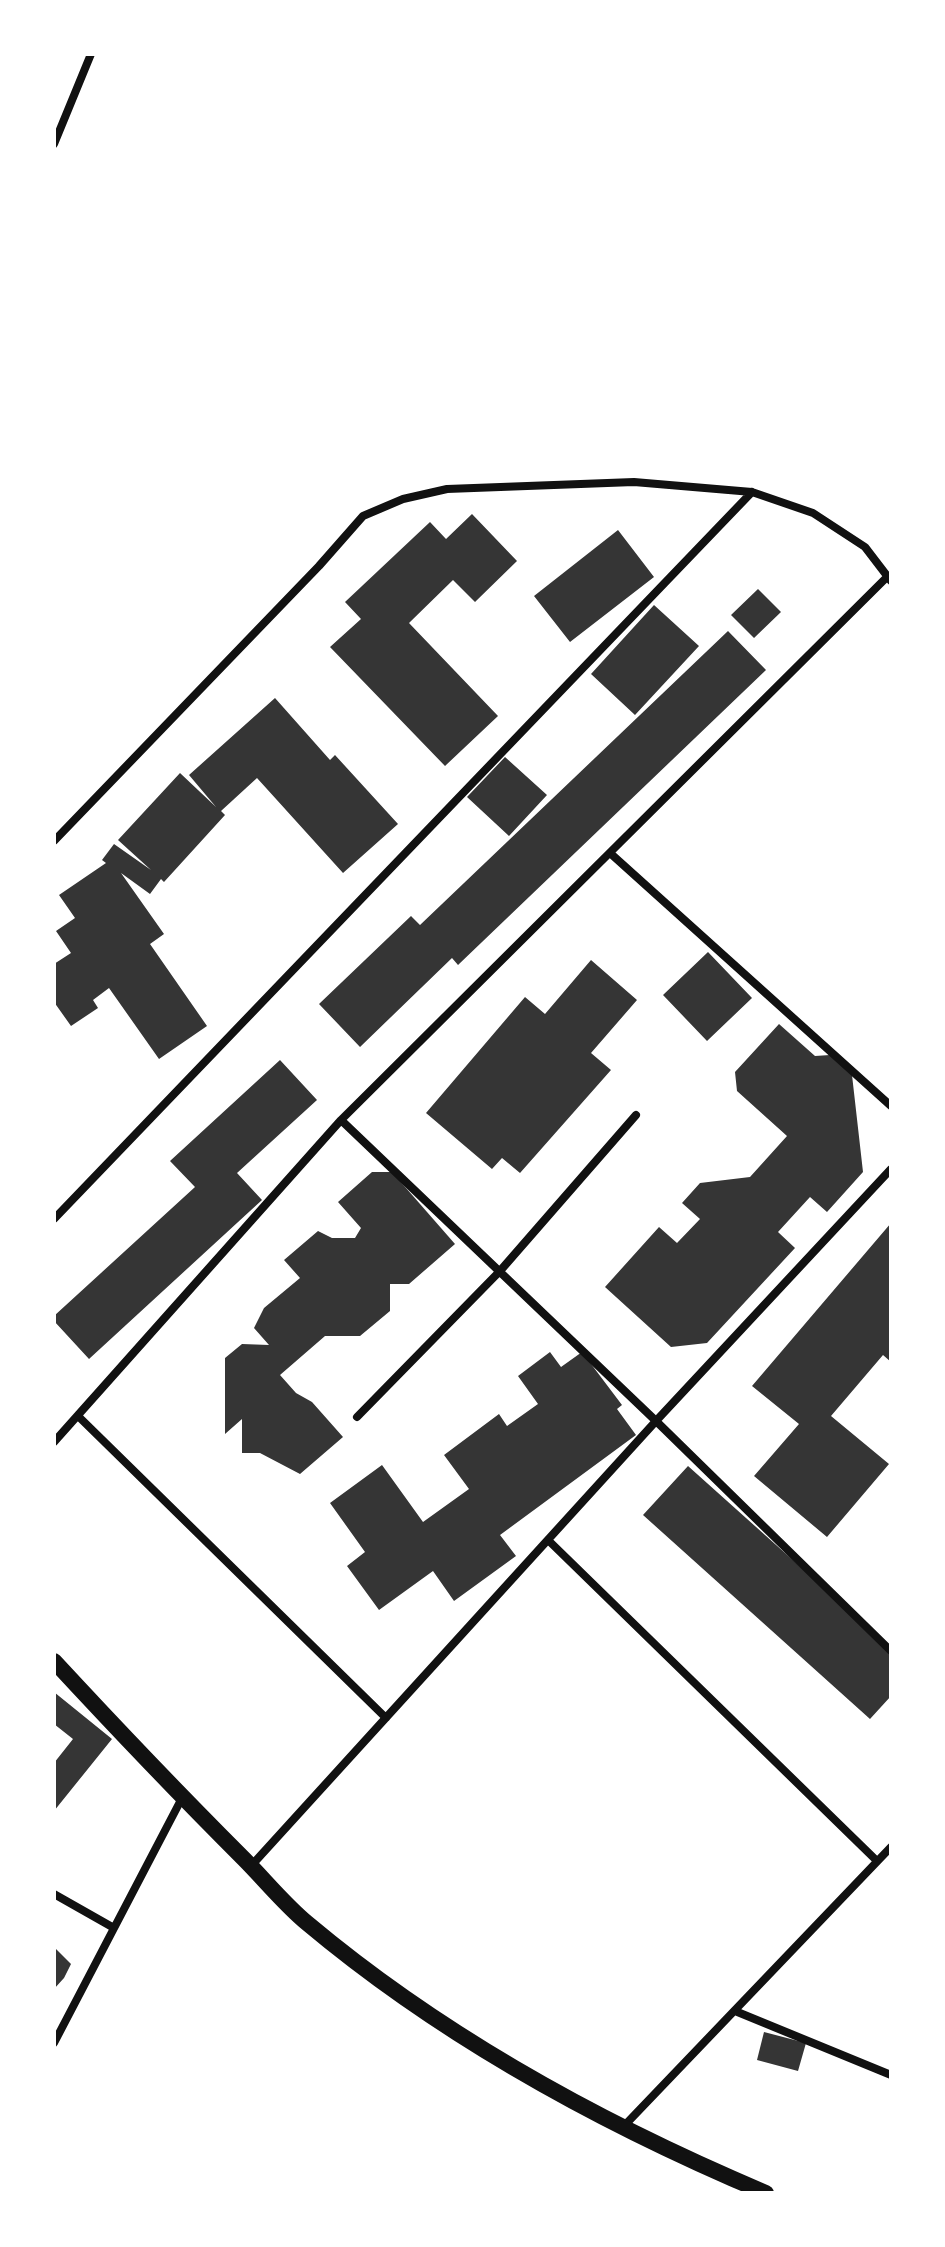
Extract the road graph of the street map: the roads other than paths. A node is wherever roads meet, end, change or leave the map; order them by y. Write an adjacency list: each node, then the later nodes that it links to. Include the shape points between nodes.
1 (91, 54): 2 (street)
2 (54, 144)
3 (752, 492): 4 (street, via 813,513 865,547); 5 (street, via 634,482 447,489 363,516); 11 (street)
4 (889, 579): 6 (street)
5 (54, 841)
6 (610, 853): 7 (street); 9 (street)
7 (891, 1106)
8 (636, 1115): 12 (street)
9 (341, 1120): 12 (street); 13 (street)
10 (891, 1169): 15 (street)
11 (54, 1219)
12 (500, 1271): 14 (street); 15 (street)
13 (78, 1416): 16 (street); 20 (street)
14 (357, 1417)
15 (656, 1421): 17 (street); 18 (street)
16 (54, 1442)
17 (548, 1540): 20 (street); 23 (street)
18 (891, 1651)
19 (54, 1661): 21 (main road)
20 (386, 1718): 24 (street)
21 (182, 1798): 24 (main road); 26 (street)
22 (891, 1847): 23 (street)
23 (877, 1861): 27 (street)
24 (251, 1866): 30 (main road, via 305,1922 400,1995 509,2067)
25 (54, 1894): 26 (street)
26 (114, 1928): 28 (street)
27 (735, 2011): 29 (street); 30 (street)
28 (54, 2043)
29 (891, 2075)
30 (624, 2126): 31 (main road)
31 (766, 2193)

